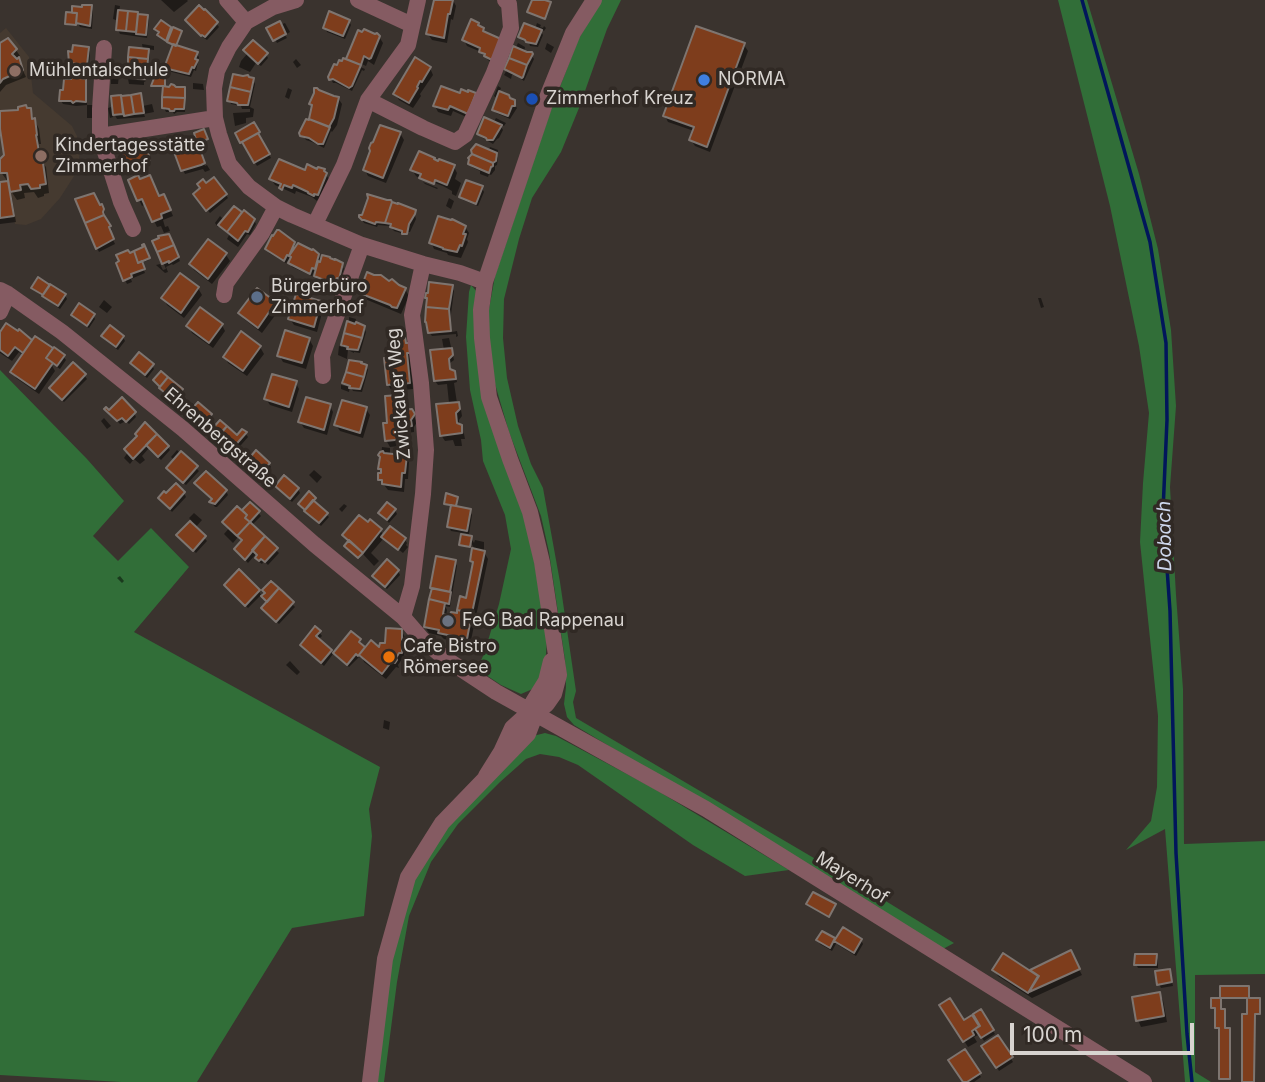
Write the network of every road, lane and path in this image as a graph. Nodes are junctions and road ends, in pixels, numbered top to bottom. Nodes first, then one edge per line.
1 (227, 0) edge
2 (296, 0) edge
3 (358, 0) edge
4 (418, 0) edge
5 (505, 0) edge
6 (594, 0) edge
7 (246, 22) junction
8 (412, 24) junction
9 (104, 48) dead end
10 (368, 100) junction
11 (215, 118) junction
12 (100, 136) junction
13 (276, 207) junction
14 (316, 224) junction
15 (133, 229) dead end
16 (362, 245) junction
17 (423, 264) junction
18 (485, 282) junction
19 (3, 290) edge
20 (224, 295) dead end
21 (0, 312) edge
22 (323, 376) dead end
23 (403, 617) junction
24 (536, 713) junction
25 (370, 1082) edge
26 (1144, 1082) edge

1 - 7 street
2 - 7 street
3 - 8 street
4 - 8 street
5 - 10 street
6 - 18 street
7 - 11 street
8 - 10 street
9 - 12 street
10 - 14 street
11 - 12 street
11 - 13 street
12 - 15 street
13 - 14 street
13 - 20 street
14 - 16 street
16 - 17 street
16 - 22 street
17 - 18 street
17 - 23 street, Zwickauer Weg
18 - 24 street
19 - 21 street
19 - 23 street, Ehrenbergstraße
23 - 24 street, Ehrenbergstraße
24 - 25 street
24 - 26 street, Mayerhof

